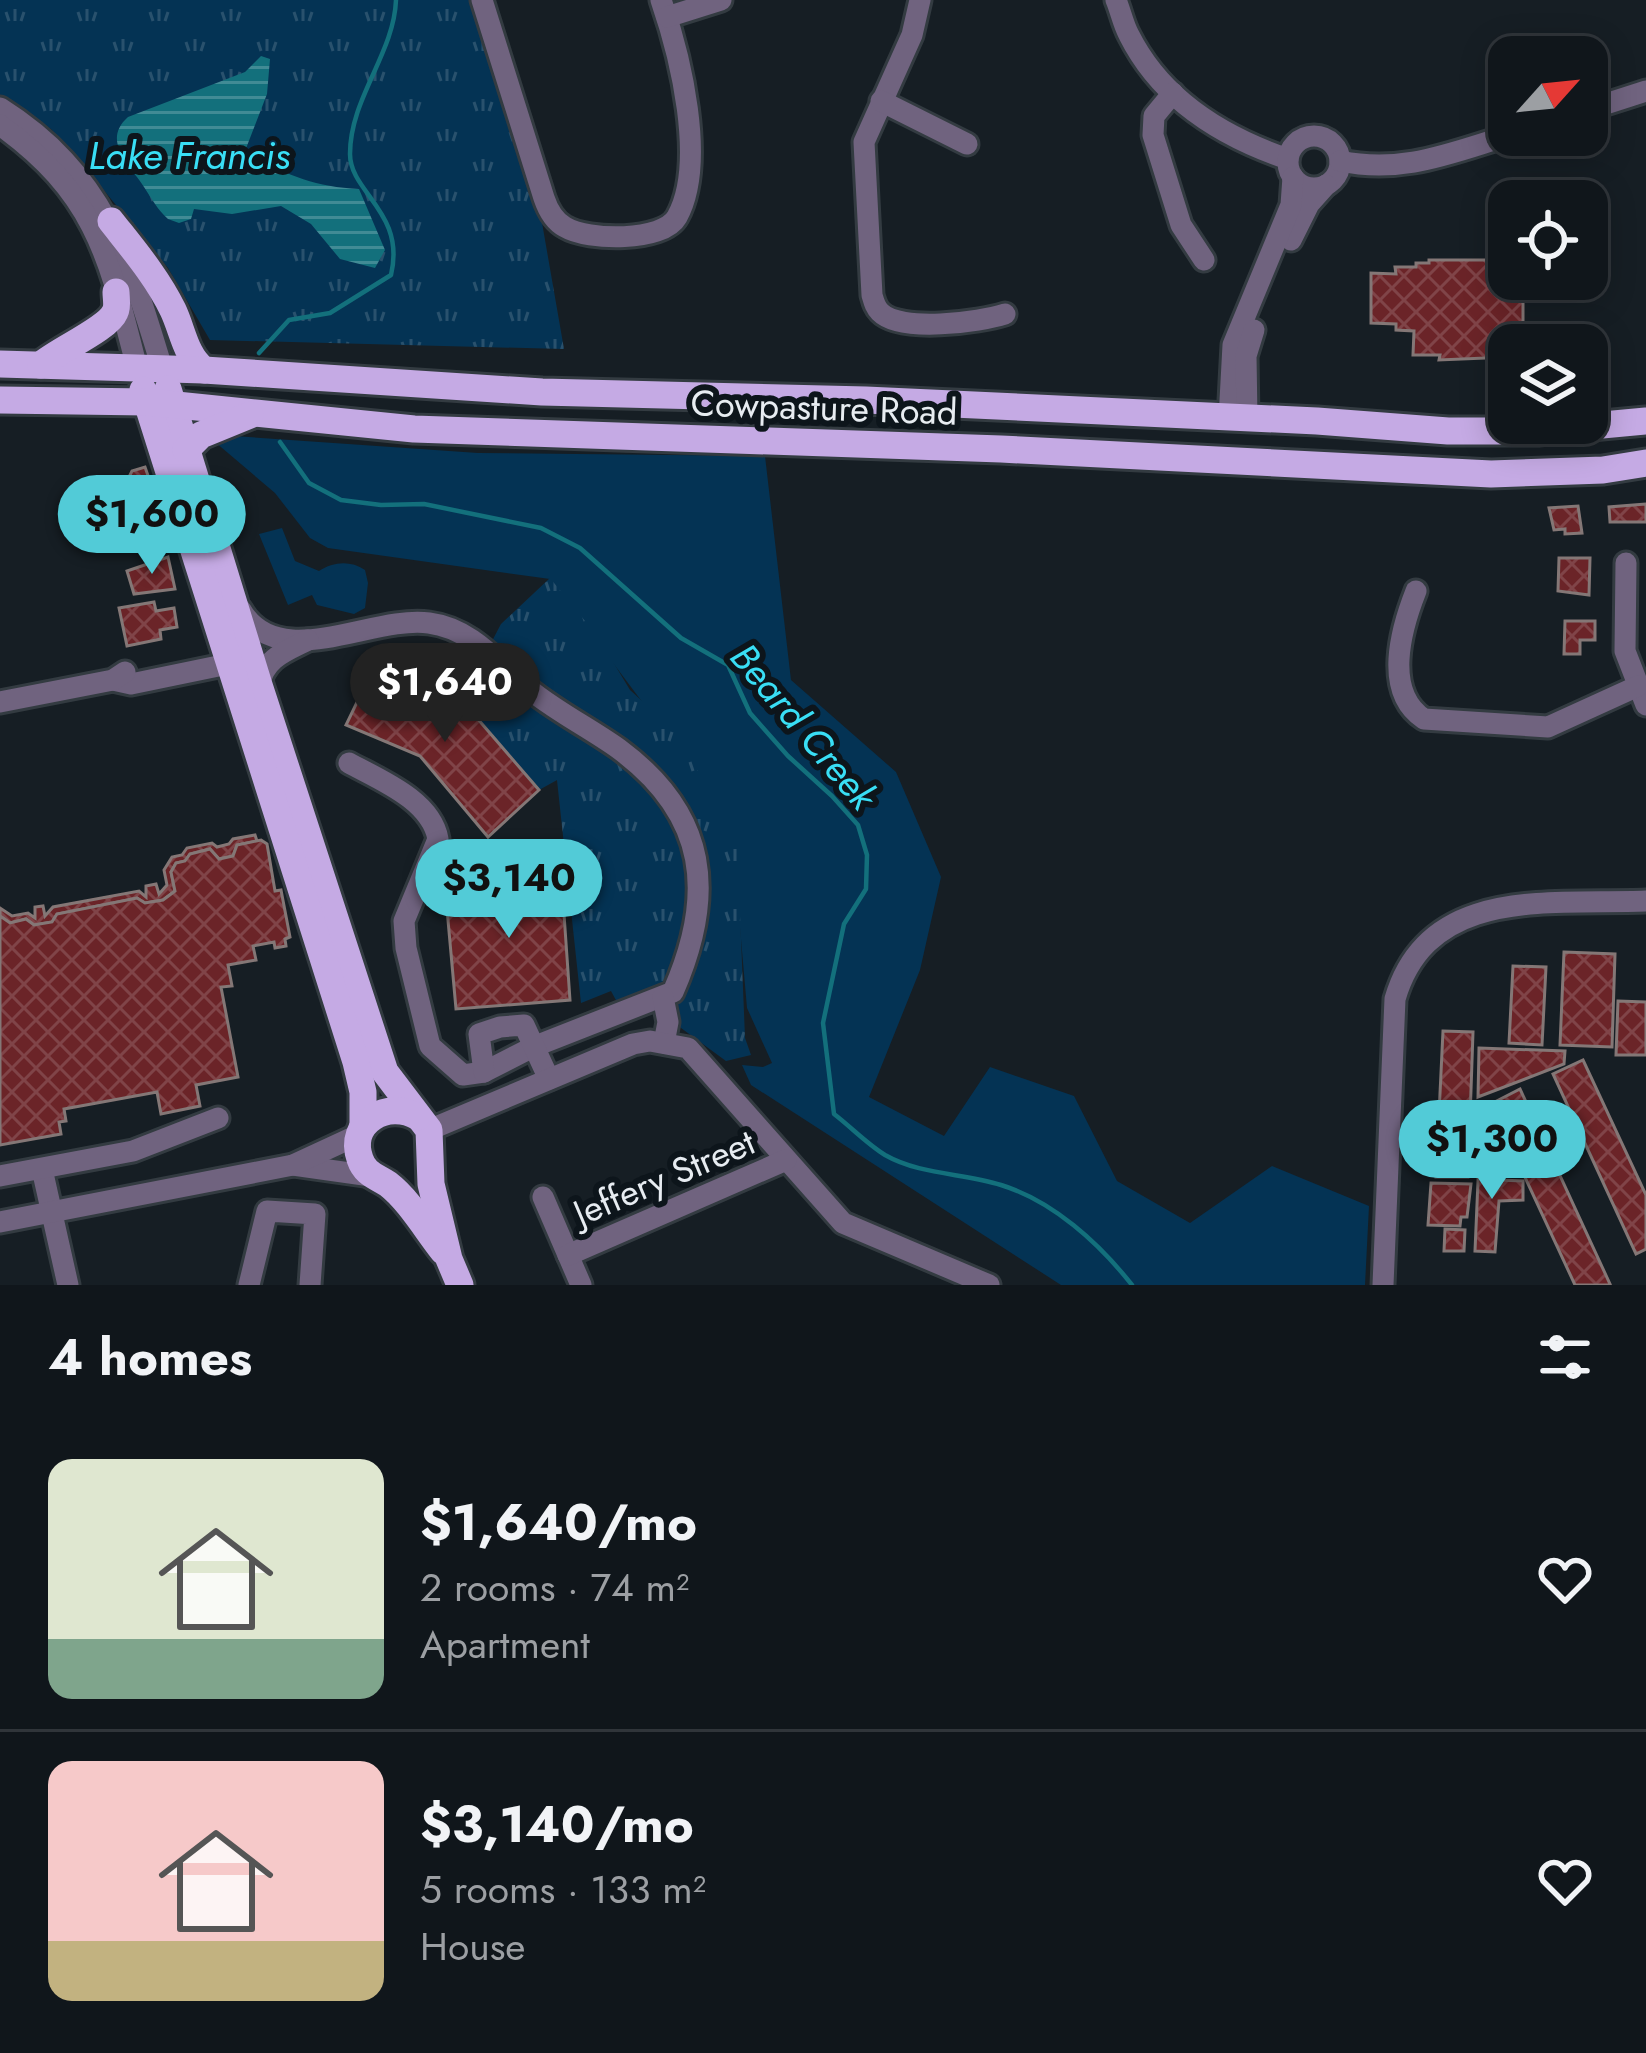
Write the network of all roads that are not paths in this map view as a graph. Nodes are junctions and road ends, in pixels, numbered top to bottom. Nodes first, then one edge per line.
1 (482, 0) edge
2 (721, 0) edge
3 (920, 0) edge
4 (1116, 0) edge
5 (664, 9) edge
6 (1646, 91) edge
7 (1173, 93) junction
8 (881, 101) junction
9 (1608, 103) edge
10 (0, 108) edge
11 (0, 125) edge
12 (1488, 142) edge
13 (967, 144) dead end
14 (1340, 161) junction
15 (1290, 168) junction
16 (1325, 185) junction
17 (111, 220) junction
18 (1204, 260) dead end
19 (116, 292) junction
20 (1005, 314) dead end
21 (0, 364) edge
22 (41, 365) junction
23 (149, 368) junction
24 (204, 370) junction
25 (0, 400) edge
26 (160, 403) junction
27 (258, 412) junction
28 (1238, 419) junction
29 (1646, 421) edge
30 (186, 450) junction
31 (1646, 463) edge
32 (205, 511) junction
33 (1627, 563) dead end
34 (225, 575) junction
35 (1416, 591) dead end
36 (308, 640) junction
37 (225, 655) junction
38 (259, 685) junction
39 (1642, 696) edge
40 (0, 702) edge
41 (349, 763) dead end
42 (1646, 902) edge
43 (663, 997) junction
44 (664, 1043) junction
45 (533, 1047) junction
46 (484, 1072) junction
47 (549, 1079) junction
48 (218, 1118) dead end
49 (423, 1124) junction
50 (362, 1130) junction
51 (786, 1160) junction
52 (428, 1164) junction
53 (284, 1167) junction
54 (42, 1168) junction
55 (0, 1177) edge
56 (379, 1179) junction
57 (543, 1197) dead end
58 (52, 1211) junction
59 (284, 1212) junction
60 (0, 1222) edge
61 (568, 1255) junction
62 (455, 1272) edge
63 (68, 1285) edge
64 (249, 1285) edge
65 (310, 1285) edge
66 (581, 1285) edge
67 (989, 1285) edge
68 (1383, 1285) edge

1 - 5 street
2 - 5 street
3 - 8 street
4 - 7 street
6 - 9 street
7 - 15 street
7 - 18 street
8 - 13 street
8 - 20 street
10 - 17 street
11 - 19 street
12 - 14 street
14 - 15 street
14 - 16 street
15 - 16 street
15 - 28 street
16 - 28 street
17 - 23 street
17 - 24 main road
19 - 22 main road
19 - 23 street
21 - 22 main road, Cowpasture Road
22 - 23 main road, Cowpasture Road
23 - 24 main road, Cowpasture Road
23 - 26 main road
24 - 28 main road, Cowpasture Road
25 - 26 main road, Cowpasture Road
26 - 27 main road, Cowpasture Road
26 - 30 main road
26 - 37 main road
27 - 30 main road
27 - 31 main road, Cowpasture Road
28 - 29 main road, Cowpasture Road
30 - 32 main road
32 - 34 main road
32 - 37 street
33 - 39 street
34 - 36 street
34 - 38 main road
35 - 39 street
36 - 38 street
36 - 43 street
37 - 40 street
37 - 50 main road
38 - 49 main road
41 - 46 street
42 - 68 street
43 - 44 street
43 - 45 street
44 - 47 street
44 - 51 street
45 - 46 street
45 - 46 street
45 - 47 street
47 - 49 street
48 - 54 street
49 - 50 main road
49 - 52 main road
50 - 53 street
50 - 56 main road
51 - 61 street, Jeffery Street
51 - 67 street
52 - 56 main road
52 - 62 main road
53 - 56 street
53 - 58 street
53 - 59 street
54 - 55 street
54 - 58 street
56 - 62 main road
57 - 61 street
58 - 60 street
58 - 63 street
59 - 64 street
59 - 65 street
61 - 66 street

